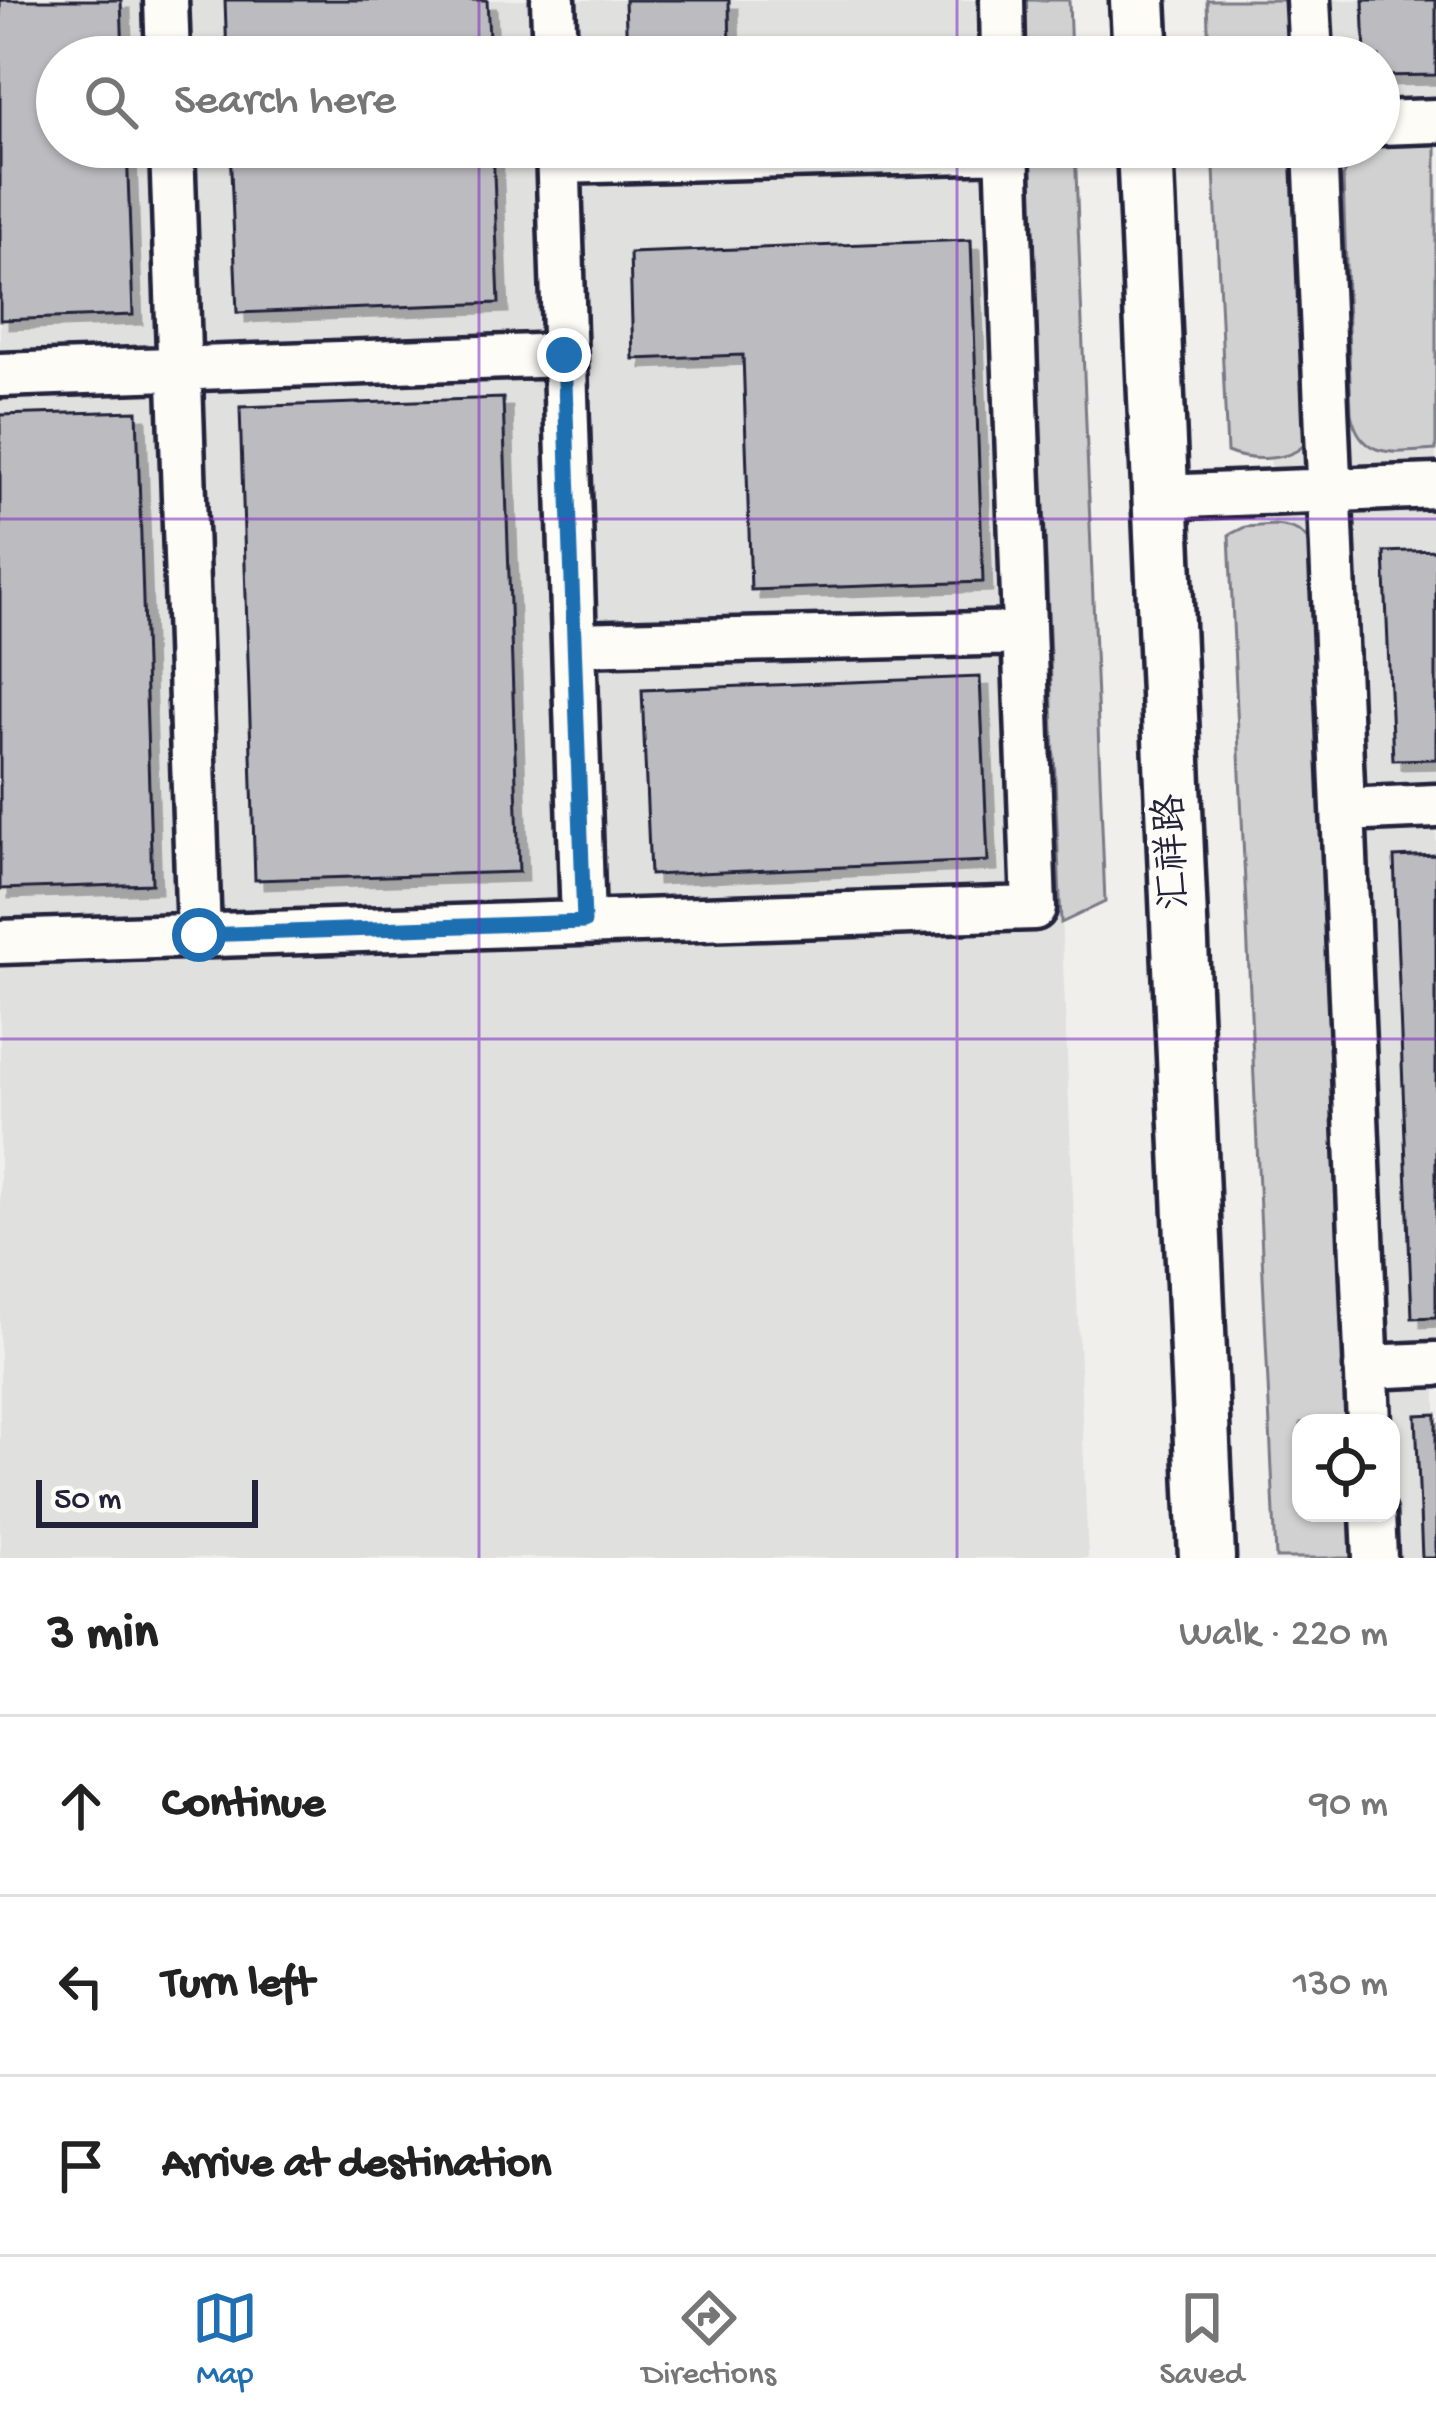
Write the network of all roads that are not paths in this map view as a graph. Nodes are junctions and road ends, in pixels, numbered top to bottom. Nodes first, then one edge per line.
1 (166, 0) edge
2 (553, 0) edge
3 (1001, 0) edge
4 (1138, 0) edge
5 (1308, 0) edge
6 (167, 36) edge
7 (554, 36) edge
8 (1003, 36) edge
9 (1140, 36) edge
10 (1310, 36) edge
11 (1436, 121) edge
12 (1400, 122) edge
13 (173, 168) edge
14 (558, 168) edge
15 (1008, 168) edge
16 (1145, 168) edge
17 (1316, 168) edge
18 (564, 355) junction
19 (179, 368) junction
20 (0, 375) edge
21 (1436, 486) edge
22 (1329, 490) junction
23 (1160, 497) junction
24 (1024, 633) junction
25 (574, 644) junction
26 (1436, 806) edge
27 (1343, 810) junction
28 (584, 922) junction
29 (199, 935) junction
30 (0, 942) edge
31 (1436, 1364) edge
32 (1366, 1367) junction
33 (1369, 1414) edge
34 (1373, 1522) edge
35 (1207, 1558) edge
36 (1375, 1558) edge

1 - 6 lane
2 - 7 lane
3 - 8 lane
4 - 9 main road
5 - 10 lane
11 - 12 lane
13 - 19 lane
14 - 18 lane
15 - 24 lane
16 - 23 main road, 汇祥路
17 - 22 lane
18 - 19 lane
18 - 25 lane
19 - 20 lane
19 - 29 lane
21 - 22 lane
22 - 23 lane
22 - 27 lane
23 - 35 main road, 汇祥路
24 - 25 lane
24 - 28 lane
25 - 28 lane
26 - 27 lane
27 - 32 lane
28 - 29 lane
29 - 30 lane
31 - 32 lane
32 - 33 lane
34 - 36 lane

